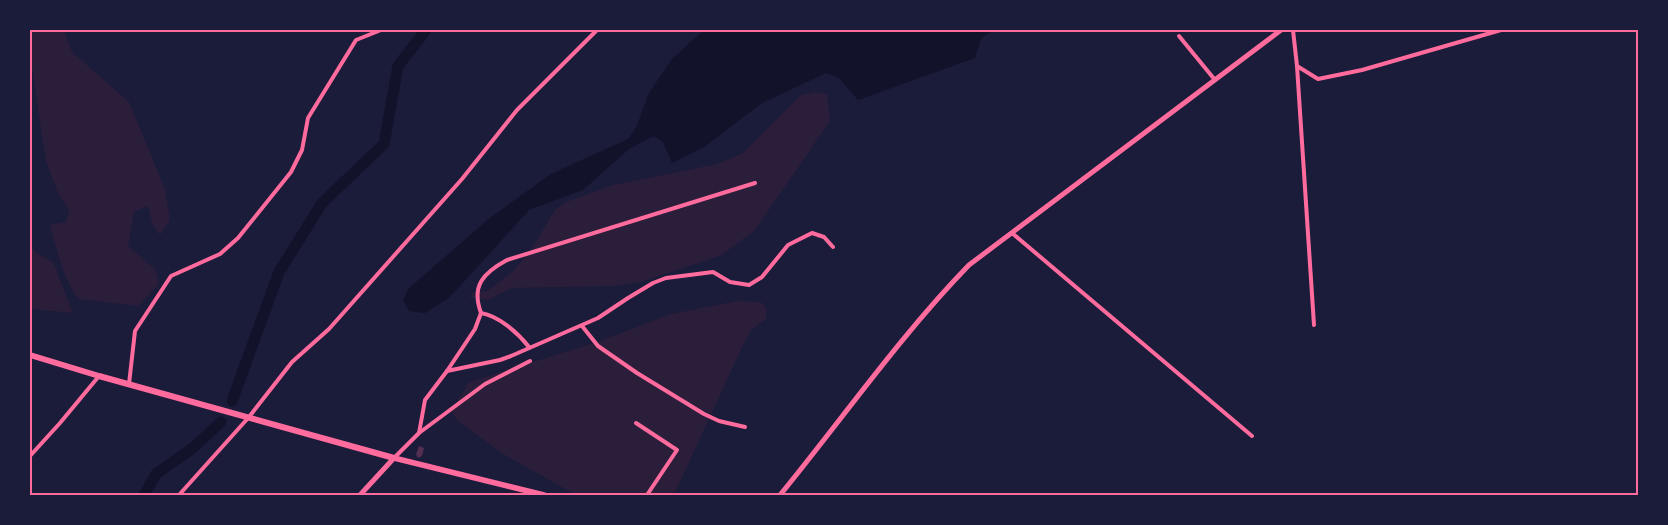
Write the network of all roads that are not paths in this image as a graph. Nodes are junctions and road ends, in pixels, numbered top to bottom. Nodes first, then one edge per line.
1 (381, 30) edge
2 (597, 30) edge
3 (1281, 30) edge
4 (1293, 30) edge
5 (1501, 30) edge
6 (1179, 36) dead end
7 (1297, 66) junction
8 (1215, 80) junction
9 (755, 183) dead end
10 (1012, 233) junction
11 (833, 247) dead end
12 (481, 313) junction
13 (1314, 325) dead end
14 (582, 326) junction
15 (529, 348) junction
16 (30, 355) edge
17 (530, 361) dead end
18 (447, 371) junction
19 (99, 376) junction
20 (129, 384) junction
21 (249, 417) junction
22 (636, 423) dead end
23 (745, 427) dead end
24 (419, 433) junction
25 (1252, 436) dead end
26 (30, 456) edge
27 (394, 458) junction
28 (179, 495) edge
29 (360, 495) edge
30 (544, 495) edge
31 (647, 495) edge
32 (780, 495) edge

1 - 20 street
2 - 21 street
3 - 8 main road
4 - 7 street
5 - 7 street
6 - 8 street
7 - 13 street
8 - 10 main road
9 - 12 street
10 - 25 street
10 - 32 main road
11 - 14 street
12 - 15 street
12 - 18 street
14 - 15 street
14 - 23 street
15 - 18 street
16 - 19 highway
17 - 24 street
18 - 24 street
19 - 20 highway
19 - 26 street
20 - 21 highway
21 - 27 highway
21 - 28 street
22 - 31 street
24 - 27 street
27 - 29 main road
27 - 30 main road

